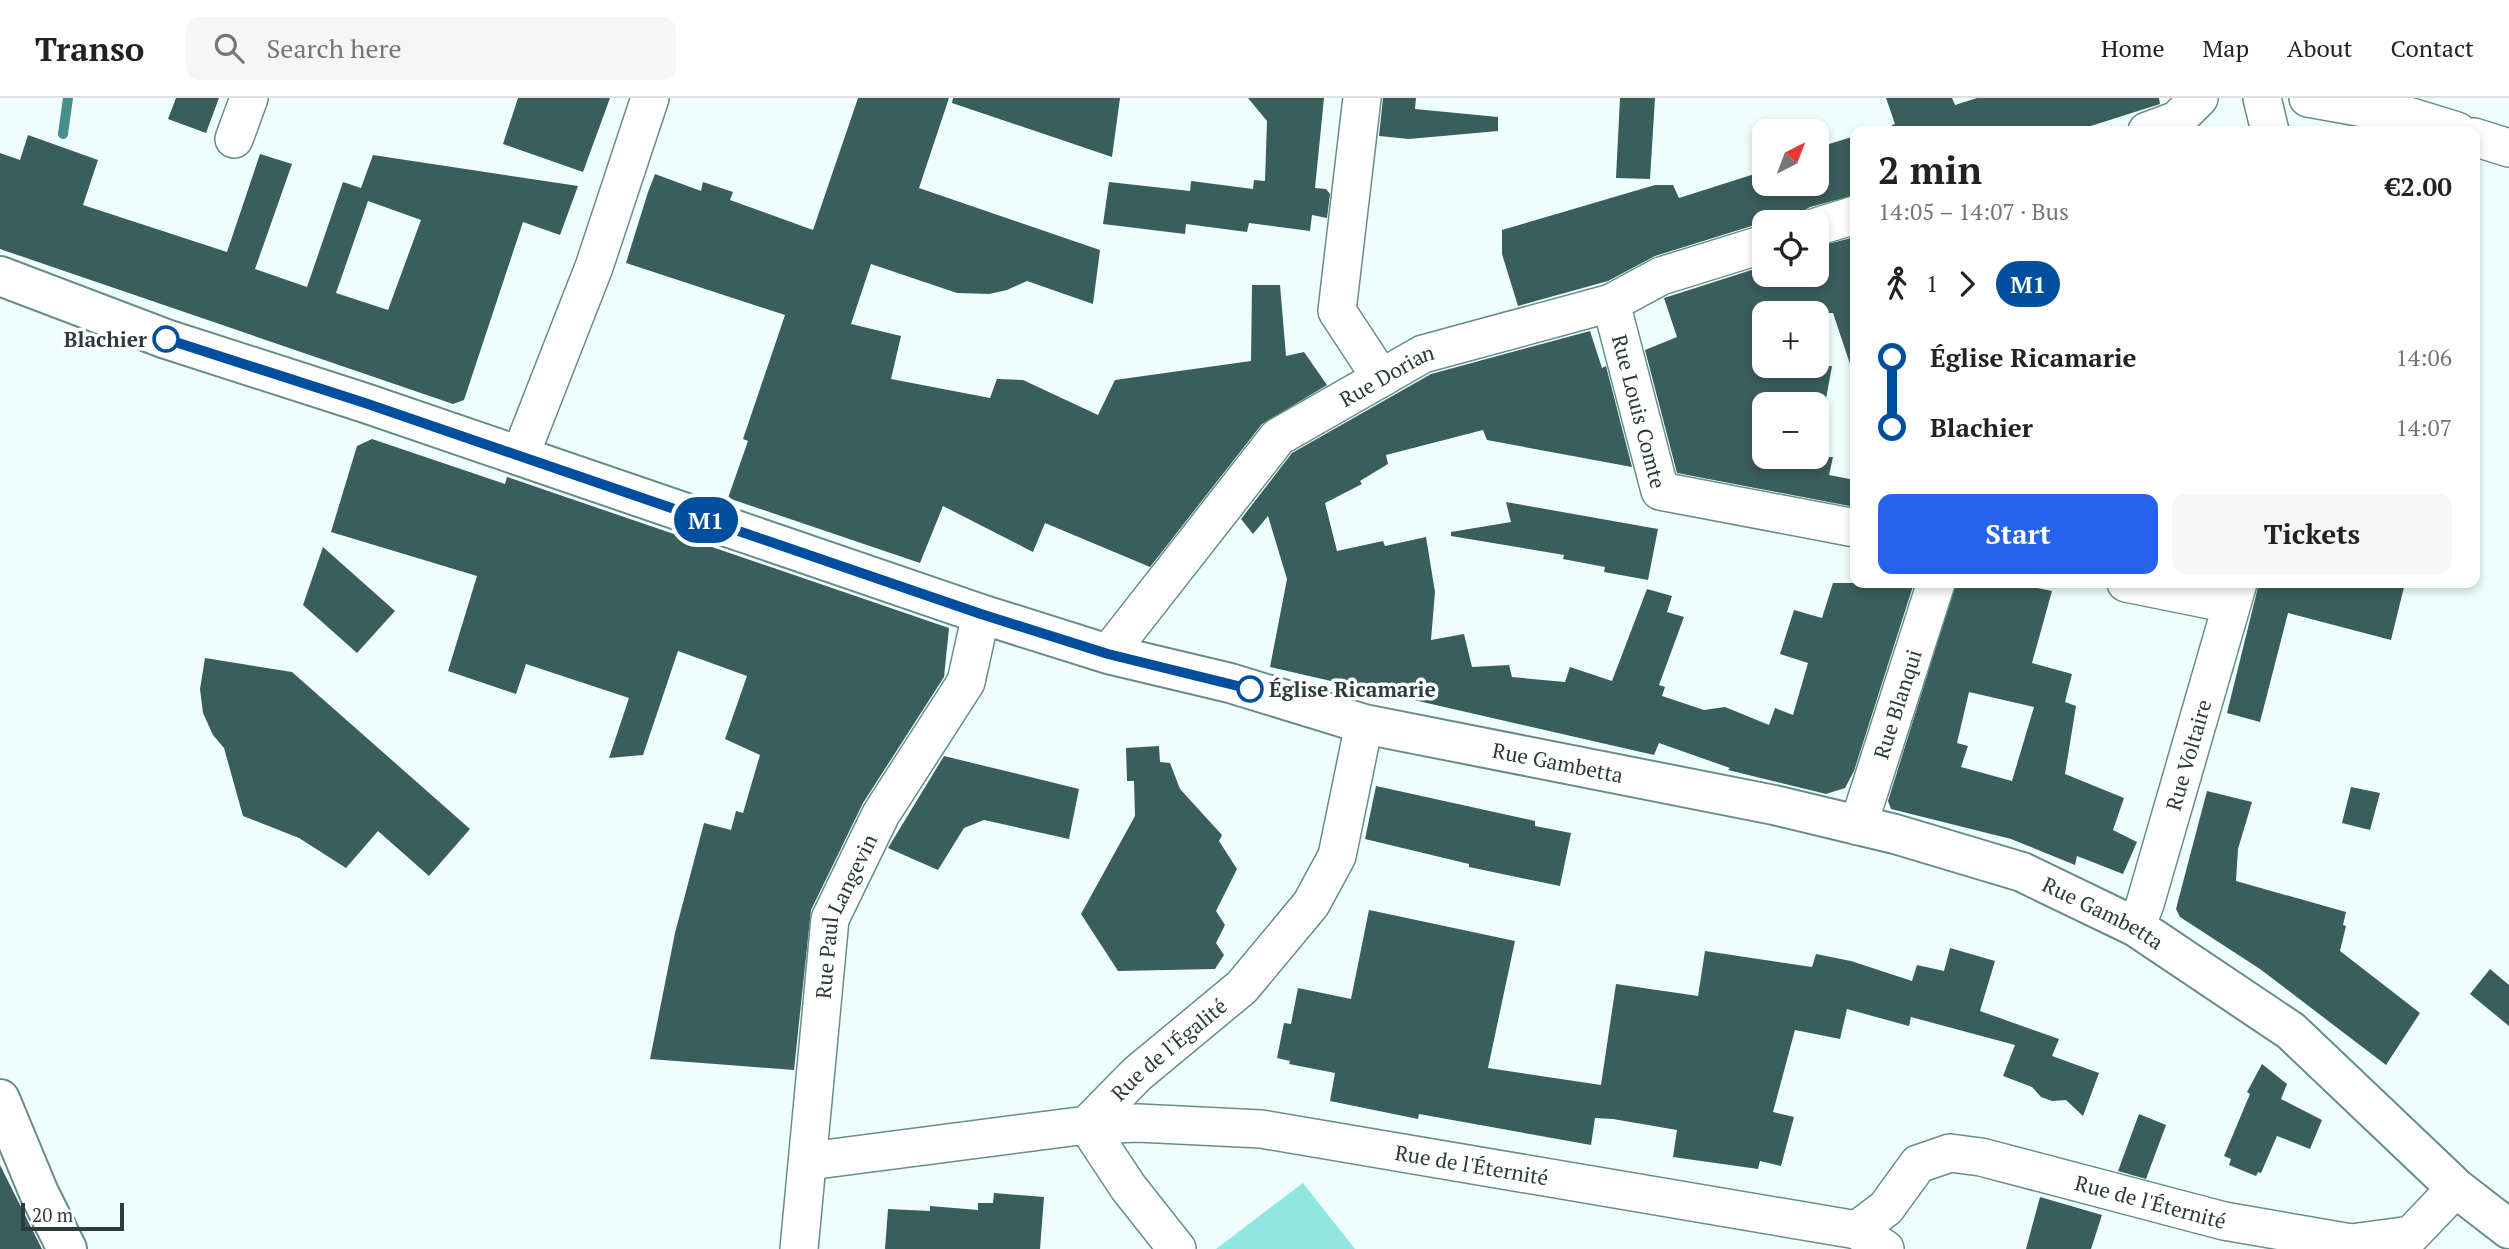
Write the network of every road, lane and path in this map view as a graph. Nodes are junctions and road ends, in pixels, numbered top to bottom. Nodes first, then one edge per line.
1 (249, 98) edge
2 (650, 98) edge
3 (1362, 98) edge
4 (2199, 98) edge
5 (2262, 98) edge
6 (2308, 98) edge
7 (2395, 107) edge
8 (2161, 126) edge
9 (2269, 126) edge
10 (2444, 126) edge
11 (234, 139) dead end
12 (2480, 139) edge
13 (2509, 148) edge
14 (1850, 217) edge
15 (1829, 223) edge
16 (1752, 248) edge
17 (0, 276) edge
18 (1611, 303) junction
19 (1381, 378) junction
20 (520, 456) junction
21 (1850, 527) edge
22 (1934, 588) edge
23 (2151, 588) edge
24 (2235, 592) edge
25 (981, 614) junction
26 (1108, 654) junction
27 (1364, 723) junction
28 (1857, 826) junction
29 (2136, 927) junction
30 (0, 1099) edge
31 (1087, 1125) junction
32 (809, 1161) junction
33 (2456, 1188) junction
34 (2509, 1229) edge
35 (1871, 1240) edge
36 (67, 1249) edge
37 (799, 1249) edge
38 (1177, 1249) edge

1 - 11 street
2 - 20 street
3 - 19 street
4 - 8 street
5 - 9 street
6 - 7 street
7 - 10 street
12 - 13 street
14 - 15 street
16 - 18 street, Rue Dorian
17 - 20 main road, Rue Gambetta
18 - 19 street, Rue Dorian
18 - 21 street, Rue Louis Comte
19 - 26 street, Rue Dorian
20 - 25 main road, Rue Gambetta
22 - 28 street, Rue Blanqui
23 - 24 street
24 - 29 street, Rue Voltaire
25 - 26 main road, Rue Gambetta
25 - 32 street, Rue Paul Langevin
26 - 27 main road, Rue Gambetta
27 - 28 main road, Rue Gambetta
27 - 31 street, Rue de l'Égalité
28 - 29 main road, Rue Gambetta
29 - 33 main road, Rue Gambetta
30 - 36 main road
31 - 32 street
31 - 35 street, Rue de l'Éternité
31 - 38 street
32 - 37 street, Rue Paul Langevin
33 - 34 main road, Rue Gambetta
33 - 35 street, Rue de l'Éternité

